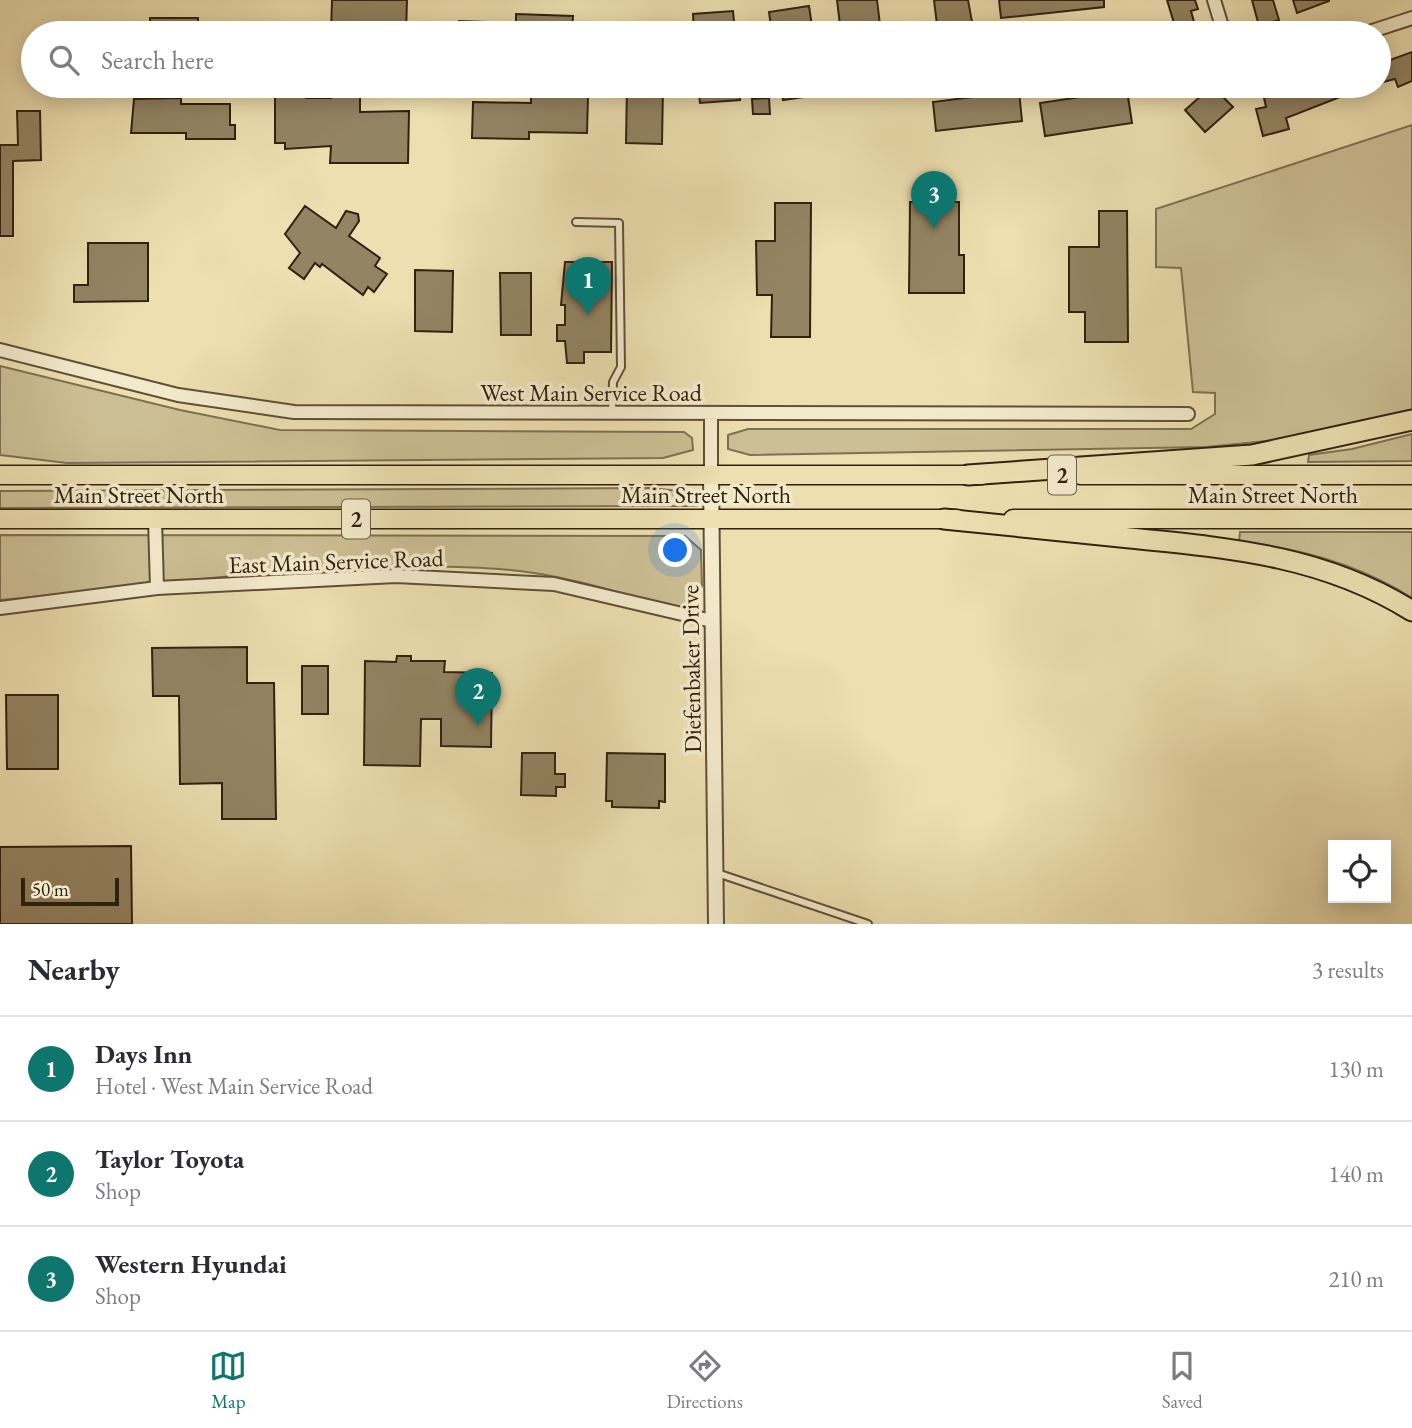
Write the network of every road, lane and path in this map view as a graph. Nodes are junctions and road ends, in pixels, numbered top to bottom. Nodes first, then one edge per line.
1 (1214, 0) edge
2 (1412, 18) edge
3 (1220, 21) edge
4 (1391, 25) edge
5 (576, 222) dead end
6 (0, 350) edge
7 (612, 413) junction
8 (711, 413) junction
9 (1188, 414) dead end
10 (1412, 420) edge
11 (0, 475) edge
12 (711, 475) junction
13 (968, 475) junction
14 (1412, 475) edge
15 (712, 518) junction
16 (0, 519) edge
17 (155, 519) junction
18 (944, 519) junction
19 (1412, 519) edge
20 (157, 589) junction
21 (0, 608) edge
22 (1412, 611) edge
23 (712, 621) junction
24 (715, 872) junction
25 (716, 924) edge
26 (868, 924) edge

1 - 3 street
2 - 4 street
5 - 7 lane
6 - 7 street, West Main Service Road
7 - 8 street, West Main Service Road
8 - 9 street, West Main Service Road
8 - 12 street, Diefenbaker Drive
10 - 13 highway
11 - 12 main road, Main Street North / 2
12 - 13 main road, Main Street North / 2
12 - 15 street, Diefenbaker Drive
13 - 14 main road, Main Street North / 2
15 - 17 main road, Main Street North / 2
15 - 18 main road, Main Street North / 2
15 - 23 street, Diefenbaker Drive
16 - 17 main road, Main Street North / 2
17 - 20 street
18 - 19 main road, Main Street North / 2
18 - 22 highway
20 - 21 street, East Main Service Road
20 - 23 street, East Main Service Road
23 - 24 street, Diefenbaker Drive
24 - 25 street, Diefenbaker Drive
24 - 26 lane

